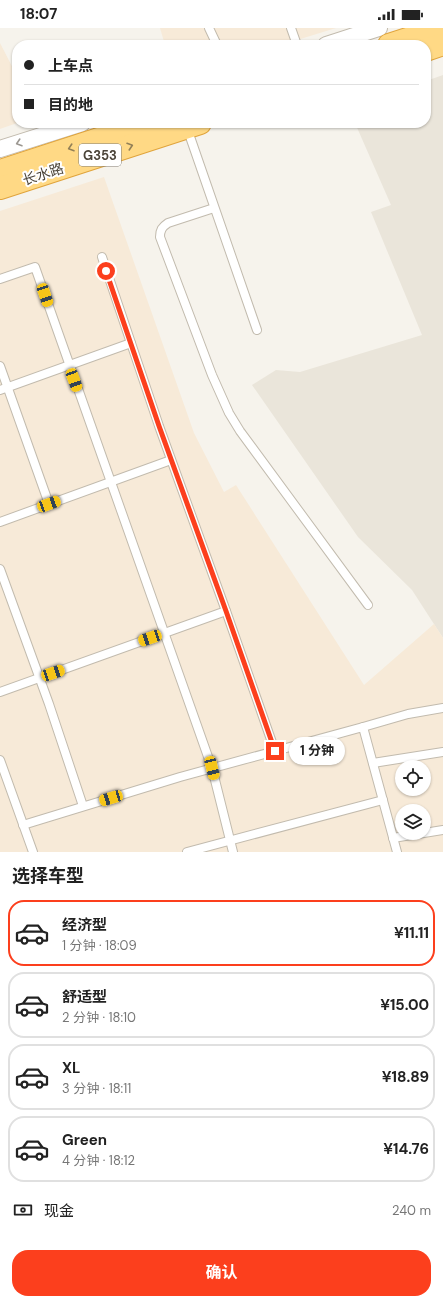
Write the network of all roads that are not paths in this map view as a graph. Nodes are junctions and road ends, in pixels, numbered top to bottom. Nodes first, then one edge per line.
1 (209, 28) edge
2 (291, 28) edge
3 (379, 28) edge
4 (361, 36) edge
5 (215, 40) edge
6 (295, 40) edge
7 (345, 40) edge
8 (66, 128) edge
9 (133, 128) edge
10 (184, 128) edge
11 (194, 128) edge
12 (0, 149) edge
13 (0, 171) edge
14 (0, 188) edge
15 (214, 208) junction
16 (102, 257) dead end
17 (0, 279) edge
18 (257, 330) dead end
19 (131, 343) junction
20 (69, 365) junction
21 (0, 366) edge
22 (4, 389) edge
23 (171, 460) junction
24 (111, 482) junction
25 (49, 504) junction
26 (0, 522) edge
27 (0, 569) edge
28 (368, 605) dead end
29 (226, 611) junction
30 (164, 633) junction
31 (39, 678) junction
32 (0, 692) edge
33 (443, 708) edge
34 (363, 727) junction
35 (275, 751) junction
36 (443, 752) edge
37 (0, 760) edge
38 (373, 763) junction
39 (212, 768) junction
40 (383, 800) junction
41 (83, 806) junction
42 (23, 825) junction
43 (443, 830) edge
44 (393, 838) junction
45 (230, 841) junction
46 (33, 852) edge
47 (187, 852) edge
48 (233, 852) edge
49 (397, 852) edge

1 - 5 lane
2 - 6 lane
3 - 4 street
4 - 7 street
8 -> 12 street
9 -> 13 highway, 长水路 / G353
14 -> 10 highway, 长水路 / G353
11 - 15 lane
15 - 18 lane
15 - 28 lane
16 - 19 lane
17 - 20 lane
19 - 20 lane
19 - 23 lane
20 - 22 lane
20 - 24 lane
21 - 22 lane
22 - 25 lane
23 - 24 lane
23 - 29 lane
24 - 25 lane
24 - 30 lane
25 - 26 lane
27 - 31 lane
29 - 30 lane
29 - 35 lane
30 - 31 lane
30 - 39 lane
31 - 32 lane
31 - 41 lane
33 - 34 lane
34 - 35 lane
34 - 38 lane
35 - 39 lane
36 - 38 lane
37 - 42 lane
38 - 40 lane
39 - 41 lane
39 - 45 lane
40 - 44 lane
40 - 45 lane
41 - 42 lane
42 - 46 lane
43 - 44 lane
44 - 49 lane
45 - 47 lane
45 - 48 lane

